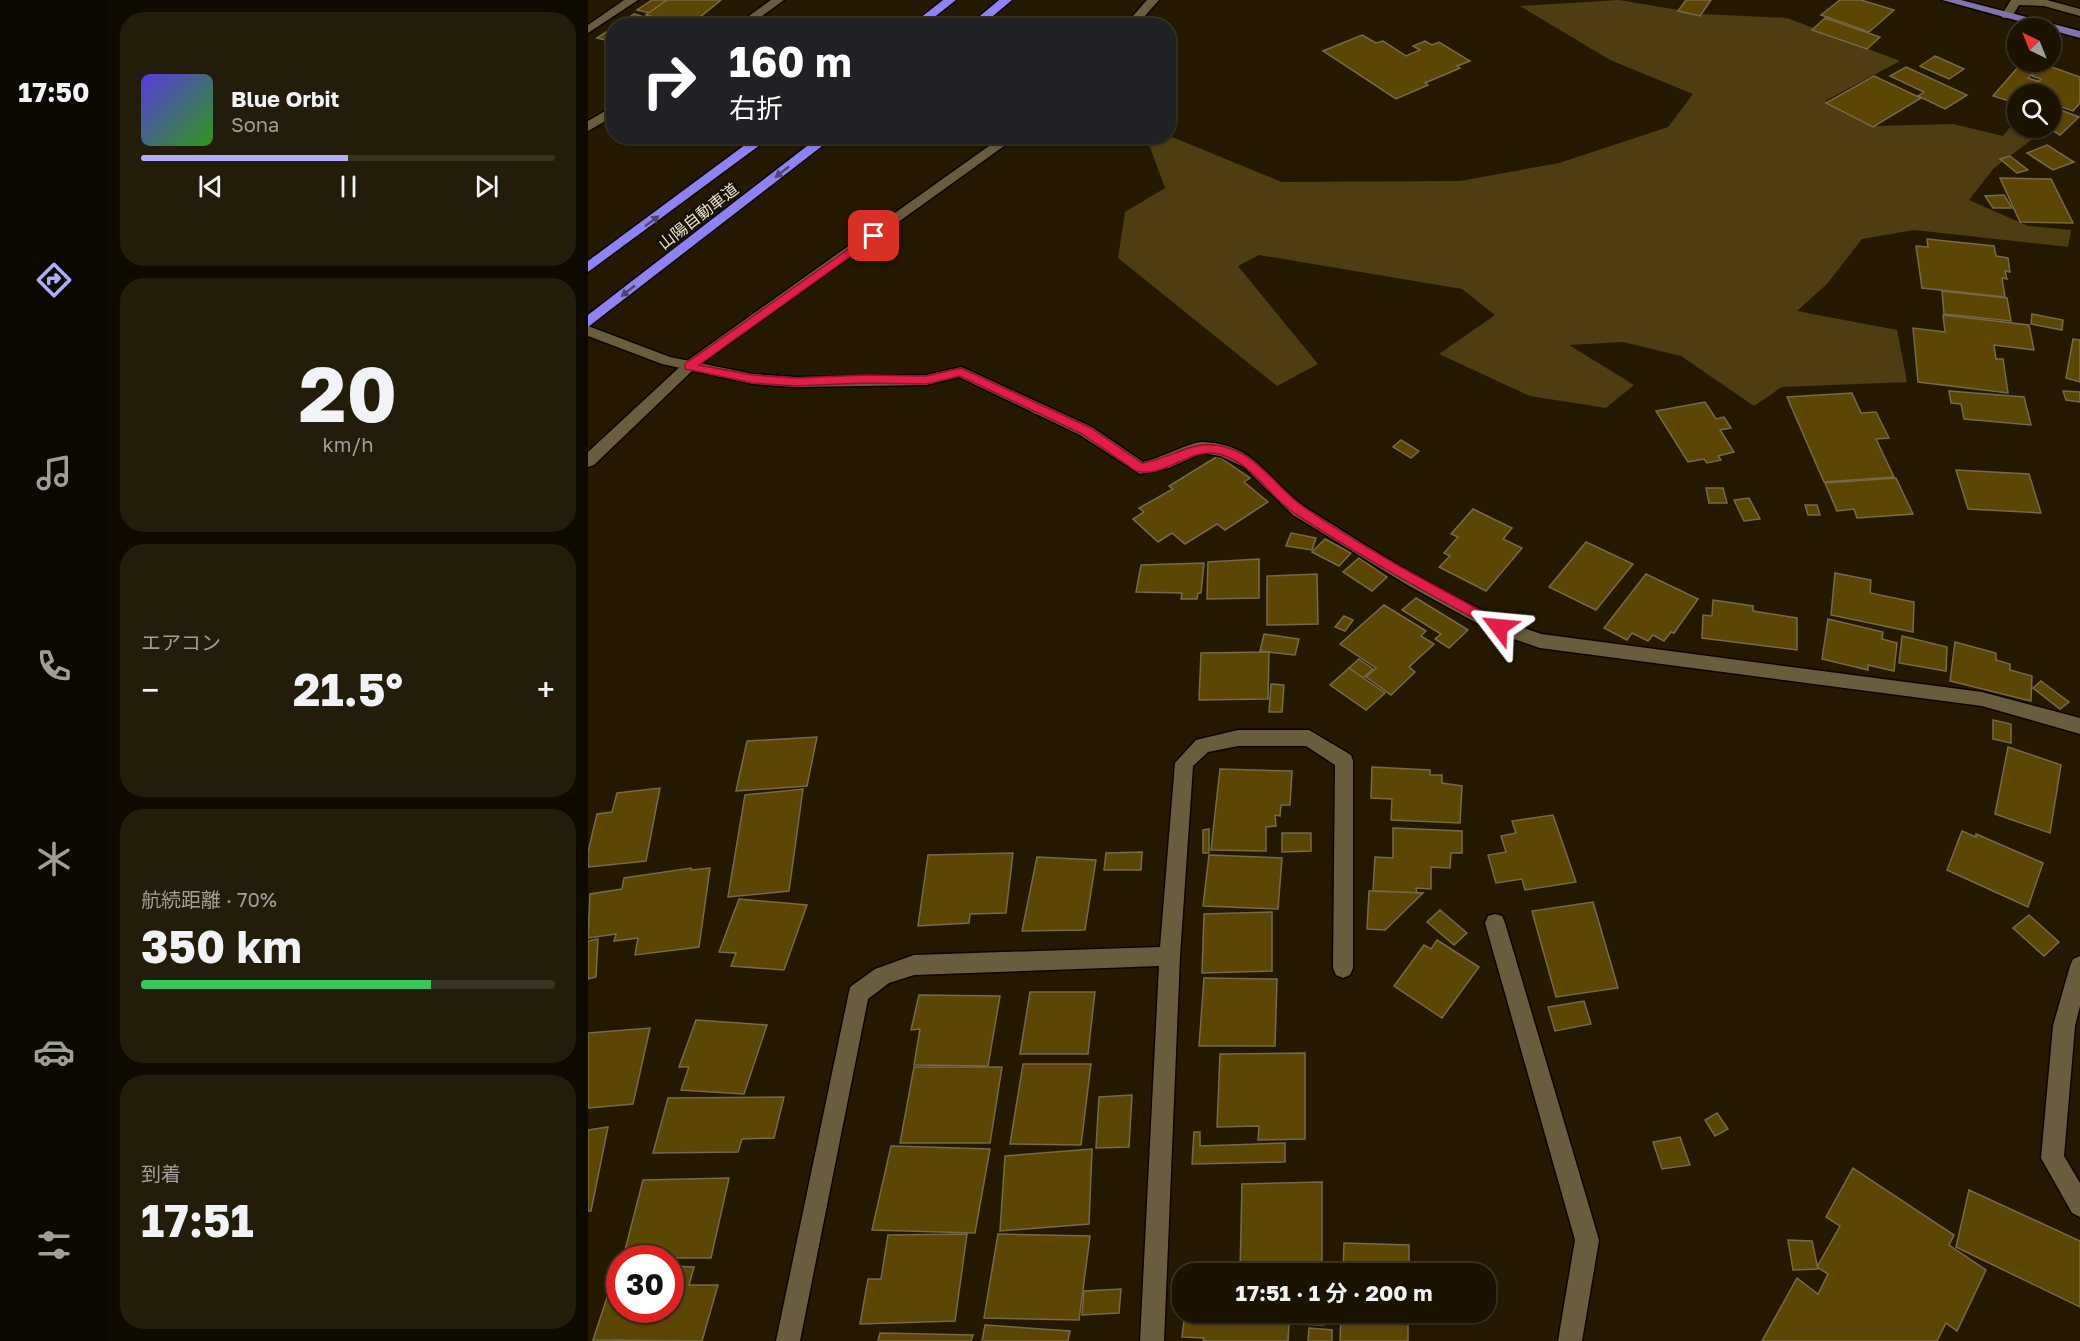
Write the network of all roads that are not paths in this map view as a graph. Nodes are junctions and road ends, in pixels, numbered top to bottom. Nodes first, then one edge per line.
1 (632, 0) edge
2 (778, 0) edge
3 (950, 0) edge
4 (1006, 0) edge
5 (1153, 0) edge
6 (1952, 0) edge
7 (2080, 13) edge
8 (2007, 16) junction
9 (752, 18) edge
10 (926, 18) edge
11 (983, 18) edge
12 (1136, 18) edge
13 (588, 30) edge
14 (2080, 35) edge
15 (606, 115) edge
16 (588, 127) edge
17 (755, 144) edge
18 (819, 144) edge
19 (1001, 144) edge
20 (588, 268) edge
21 (588, 322) edge
22 (588, 331) edge
23 (689, 366) junction
24 (588, 461) edge
25 (2080, 726) edge
26 (1495, 923) dead end
27 (1170, 956) junction
28 (2080, 966) edge
29 (1343, 968) dead end
30 (2080, 1205) edge
31 (788, 1341) edge
32 (1152, 1341) edge
33 (1570, 1341) edge

1 - 13 street
2 - 9 street
3 - 10 highway
4 - 11 highway
5 - 12 street
6 - 8 main road
7 - 8 street
8 - 14 main road
15 - 16 street
20 -> 17 highway, 山陽自動車道
18 -> 21 highway, 山陽自動車道
19 - 23 street
22 - 23 street
23 - 24 street
23 - 25 street
26 - 33 street
27 - 29 street
27 - 31 street
27 - 32 street
28 - 30 street

